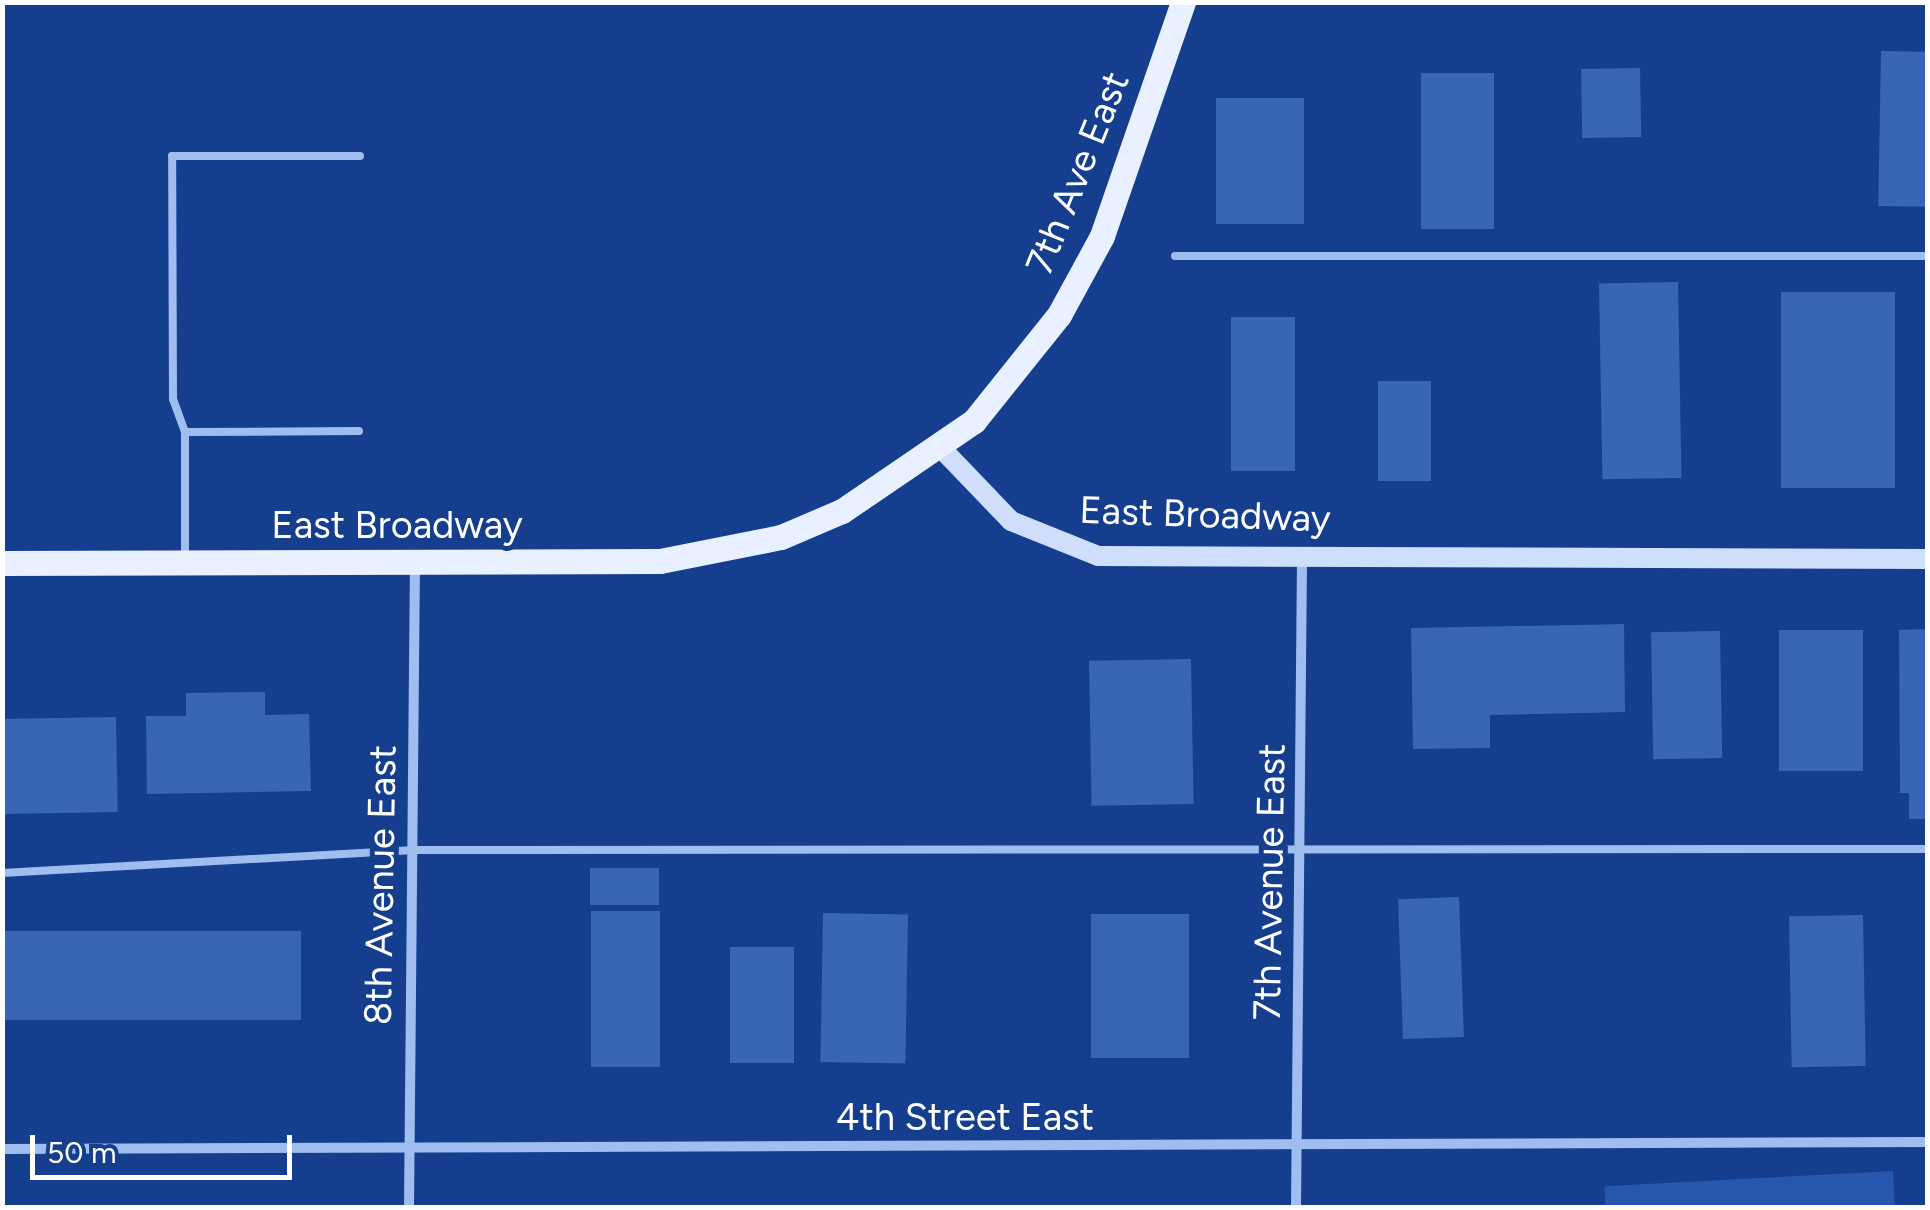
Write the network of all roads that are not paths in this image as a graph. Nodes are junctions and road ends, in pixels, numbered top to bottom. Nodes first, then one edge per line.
1 (1183, 2) edge
2 (360, 156) dead end
3 (1176, 256) dead end
4 (1928, 256) edge
5 (359, 431) dead end
6 (185, 432) junction
7 (942, 449) junction
8 (1302, 558) junction
9 (1928, 559) edge
10 (2, 563) edge
11 (185, 563) junction
12 (416, 564) junction
13 (1300, 849) junction
14 (410, 850) junction
15 (1928, 850) edge
16 (2, 873) edge
17 (1928, 1142) edge
18 (1297, 1146) junction
19 (2, 1149) edge
20 (409, 1149) junction
21 (409, 1208) edge
22 (1296, 1208) edge

1 - 7 main road, 7th Ave East
2 - 6 lane
3 - 4 lane
5 - 6 lane
6 - 11 lane
7 - 8 main road, East Broadway
7 - 12 main road, East Broadway
8 - 9 main road, East Broadway
8 - 13 street, 7th Avenue East
10 - 11 main road, East Broadway
11 - 12 main road, East Broadway
12 - 14 street, 8th Avenue East
13 - 14 lane
13 - 15 lane
13 - 18 street, 7th Avenue East
14 - 16 lane
14 - 20 street, 8th Avenue East
17 - 18 street, 4th Street East
18 - 20 street, 4th Street East
18 - 22 street, 7th Avenue East
19 - 20 street, 4th Street East
20 - 21 street, 8th Avenue East

